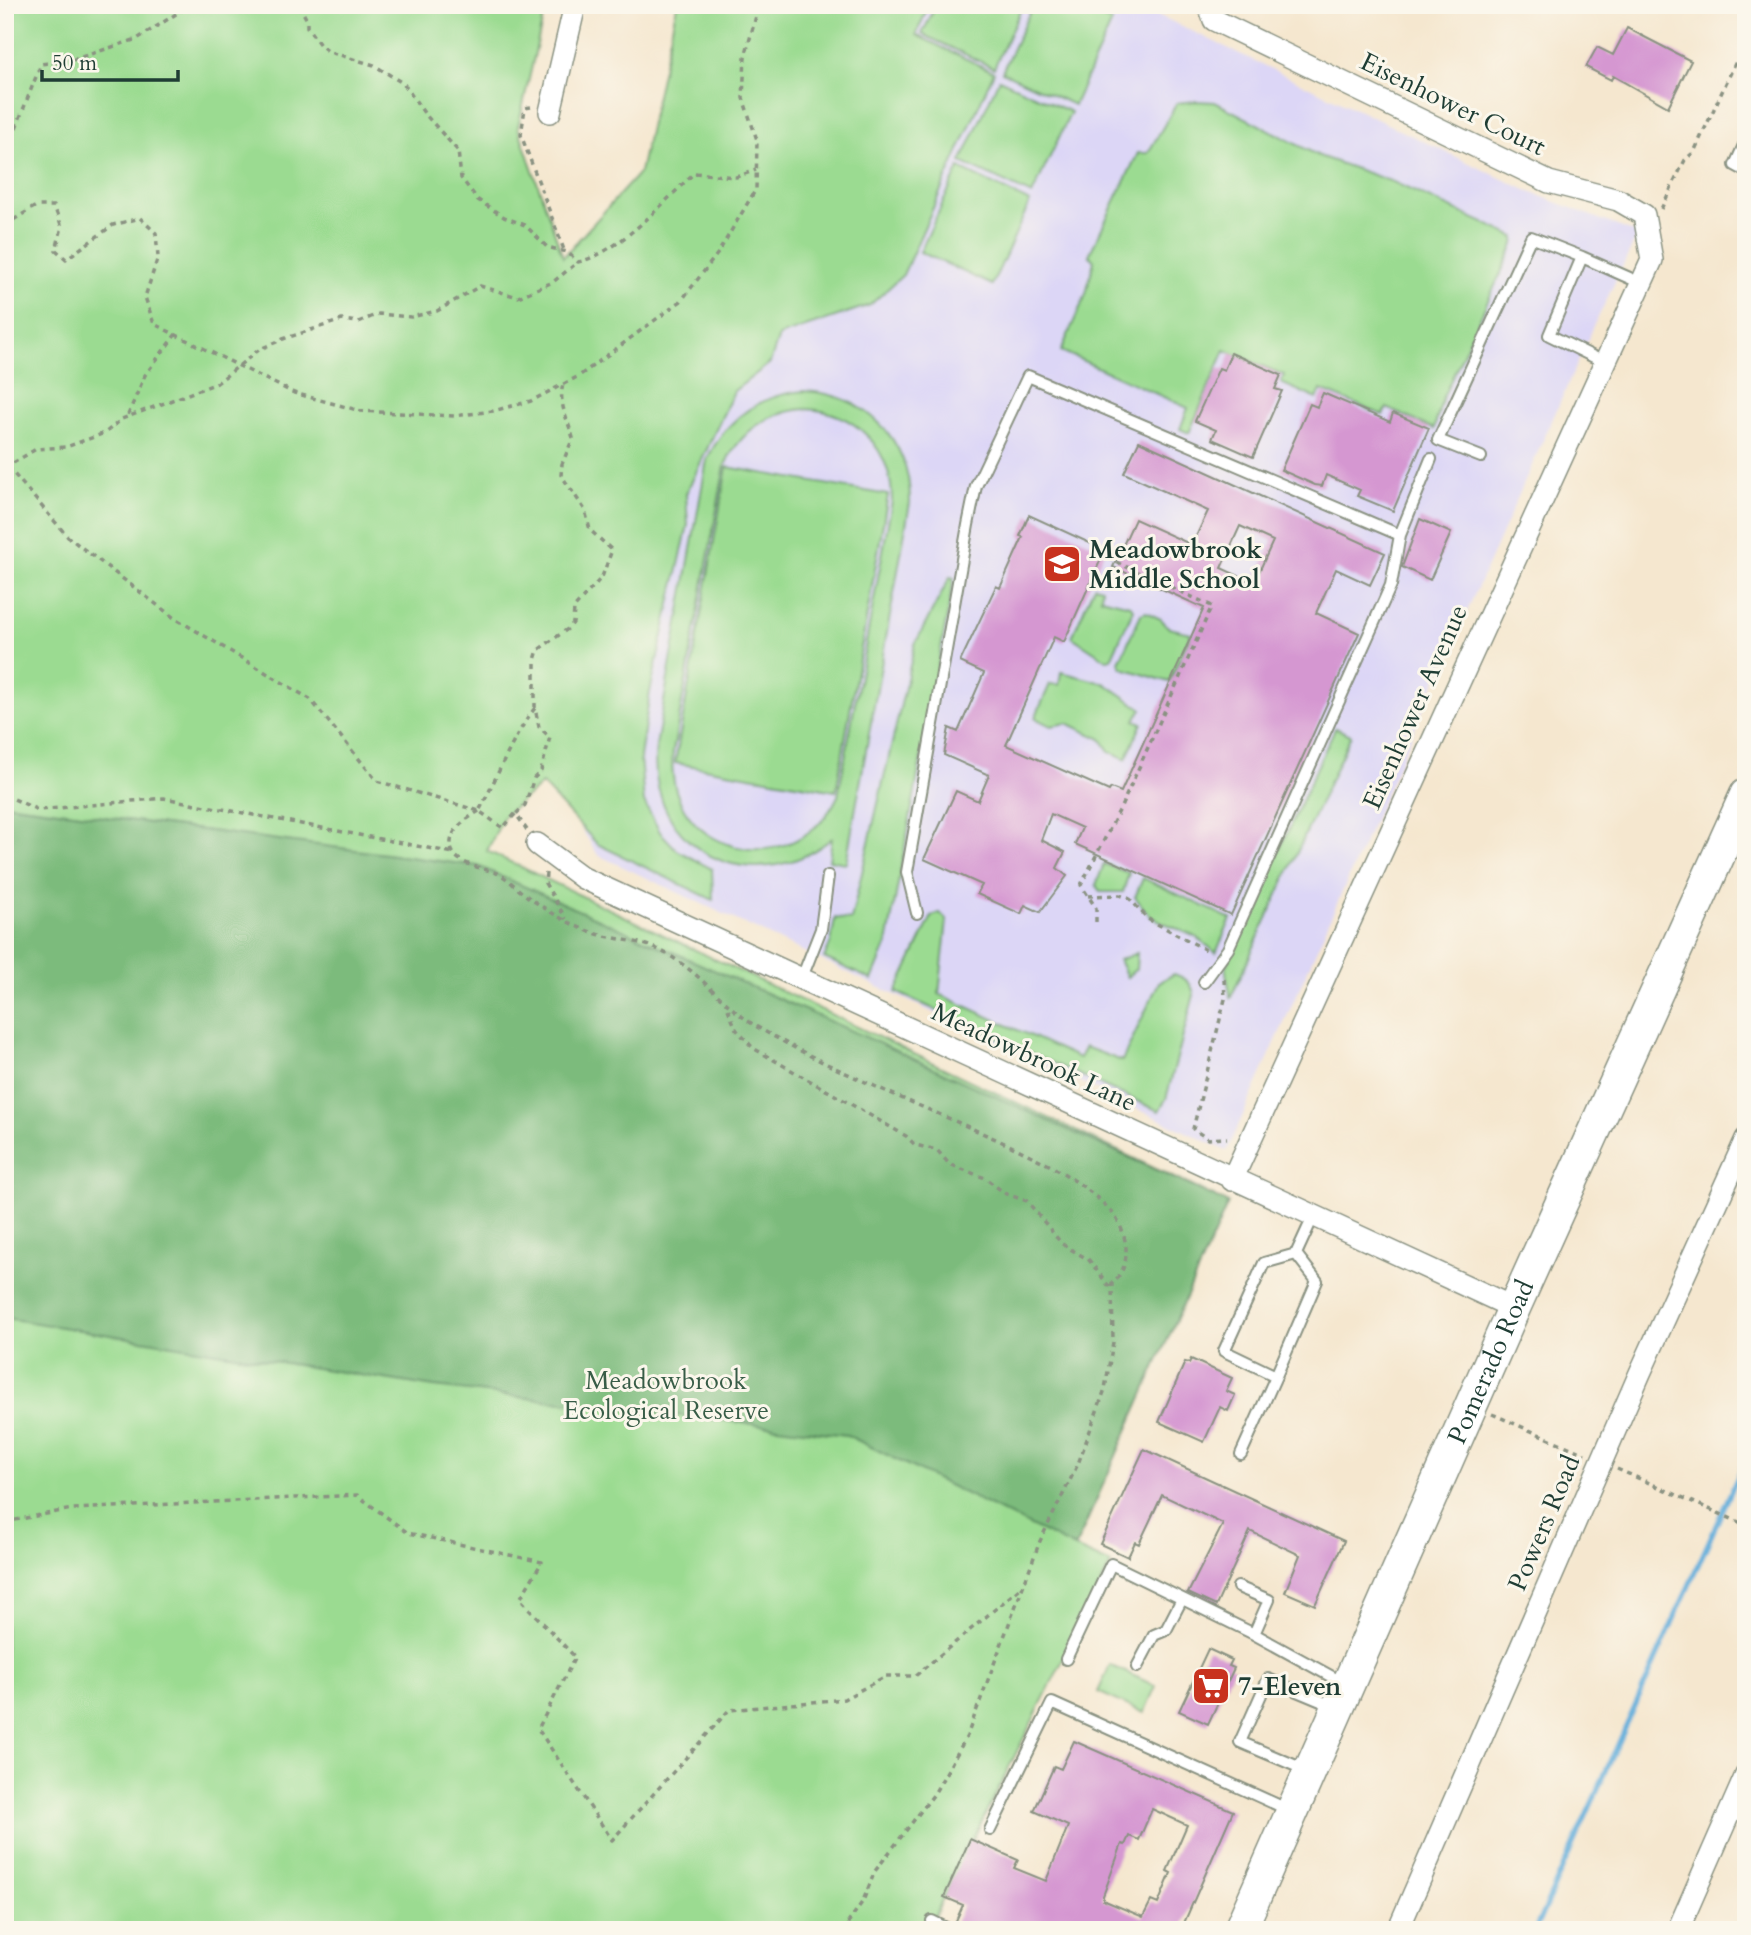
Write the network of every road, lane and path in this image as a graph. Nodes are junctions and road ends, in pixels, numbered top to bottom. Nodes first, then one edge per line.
1 (190, 5) edge
2 (299, 5) edge
3 (576, 5) edge
4 (759, 5) edge
5 (1209, 5) edge
6 (1746, 40) edge
7 (550, 112) joint
8 (1746, 126) edge
9 (5, 156) edge
10 (757, 170) junction
11 (1746, 171) edge
12 (5, 225) edge
13 (1646, 225) junction
14 (565, 252) junction
15 (1582, 257) junction
16 (578, 262) junction
17 (1641, 283) junction
18 (176, 334) junction
19 (1604, 362) junction
20 (239, 365) junction
21 (563, 384) junction
22 (127, 417) junction
23 (1481, 457) dead end
24 (1431, 459) dead end
25 (7, 467) edge
26 (1400, 535) junction
27 (1105, 557) dead end
28 (1152, 578) junction
29 (1149, 583) dead end
30 (1168, 686) dead end
31 (1175, 689) junction
32 (535, 708) junction
33 (1159, 708) dead end
34 (1165, 711) junction
35 (1122, 790) dead end
36 (1127, 793) junction
37 (1746, 794) edge
38 (5, 795) edge
39 (479, 810) junction
40 (516, 814) junction
41 (538, 845) joint
42 (454, 853) junction
43 (828, 876) dead end
44 (545, 883) dead end
45 (1088, 896) junction
46 (916, 912) dead end
47 (566, 921) junction
48 (1096, 922) dead end
49 (1218, 963) junction
50 (801, 980) junction
51 (1204, 982) dead end
52 (726, 1005) junction
53 (1227, 1138) dead end
54 (1746, 1139) edge
55 (1232, 1180) junction
56 (1313, 1217) junction
57 (1296, 1254) junction
58 (1112, 1291) junction
59 (1514, 1308) junction
60 (1276, 1376) junction
61 (1241, 1454) dead end
62 (1698, 1504) dead end
63 (5, 1521) edge
64 (1745, 1524) edge
65 (1025, 1584) junction
66 (1238, 1587) dead end
67 (1182, 1599) junction
68 (1254, 1634) junction
69 (1066, 1659) dead end
70 (1137, 1668) dead end
71 (1342, 1697) junction
72 (1309, 1772) junction
73 (1746, 1775) edge
74 (1292, 1811) junction
75 (990, 1830) dead end
76 (932, 1921) dead end
77 (843, 1930) edge
78 (950, 1930) edge
79 (1240, 1930) edge
80 (1398, 1930) edge
81 (1678, 1930) edge

1 - 9 path
2 - 14 path
3 - 7 street
4 - 10 path
5 - 13 street, Eisenhower Court
6 - 13 path
7 - 14 path
8 - 11 lane
10 - 16 path
10 - 21 path
12 - 18 path
13 - 17 street, Eisenhower Avenue
14 - 16 path
15 - 17 lane
15 - 19 lane
15 - 23 lane
16 - 20 path
17 - 19 street, Eisenhower Avenue
18 - 20 path
18 - 22 path
19 - 55 street, Eisenhower Avenue
20 - 21 path
20 - 22 path
21 - 32 path
22 - 25 path
24 - 26 lane
25 - 39 path
26 - 46 lane
26 - 49 lane
27 - 28 path
28 - 29 path
28 - 31 path
30 - 31 path
31 - 34 path
32 - 39 path
32 - 40 path
33 - 34 path
34 - 36 path
35 - 36 path
36 - 45 path
37 - 59 main road, Pomerado Road
38 - 42 path
39 - 40 path
39 - 42 path
40 - 41 path
41 - 50 street, Meadowbrook Lane
42 - 47 path
43 - 50 lane
44 - 47 path
45 - 48 path
45 - 49 path
47 - 52 path
49 - 51 lane
49 - 53 path
50 - 55 street, Meadowbrook Lane
52 - 58 path
52 - 58 path
54 - 80 street, Powers Road
55 - 56 street, Meadowbrook Lane
56 - 57 lane
56 - 59 street, Meadowbrook Lane
57 - 60 lane
57 - 60 lane
58 - 65 path
59 - 71 main road, Pomerado Road
60 - 61 lane
62 - 64 path
63 - 65 path
65 - 77 path
66 - 68 lane
67 - 68 lane
67 - 69 lane
67 - 70 lane
68 - 71 lane
71 - 72 main road, Pomerado Road
71 - 72 lane
72 - 74 main road, Pomerado Road
73 - 81 street
74 - 75 lane
74 - 79 main road, Pomerado Road
76 - 78 lane

